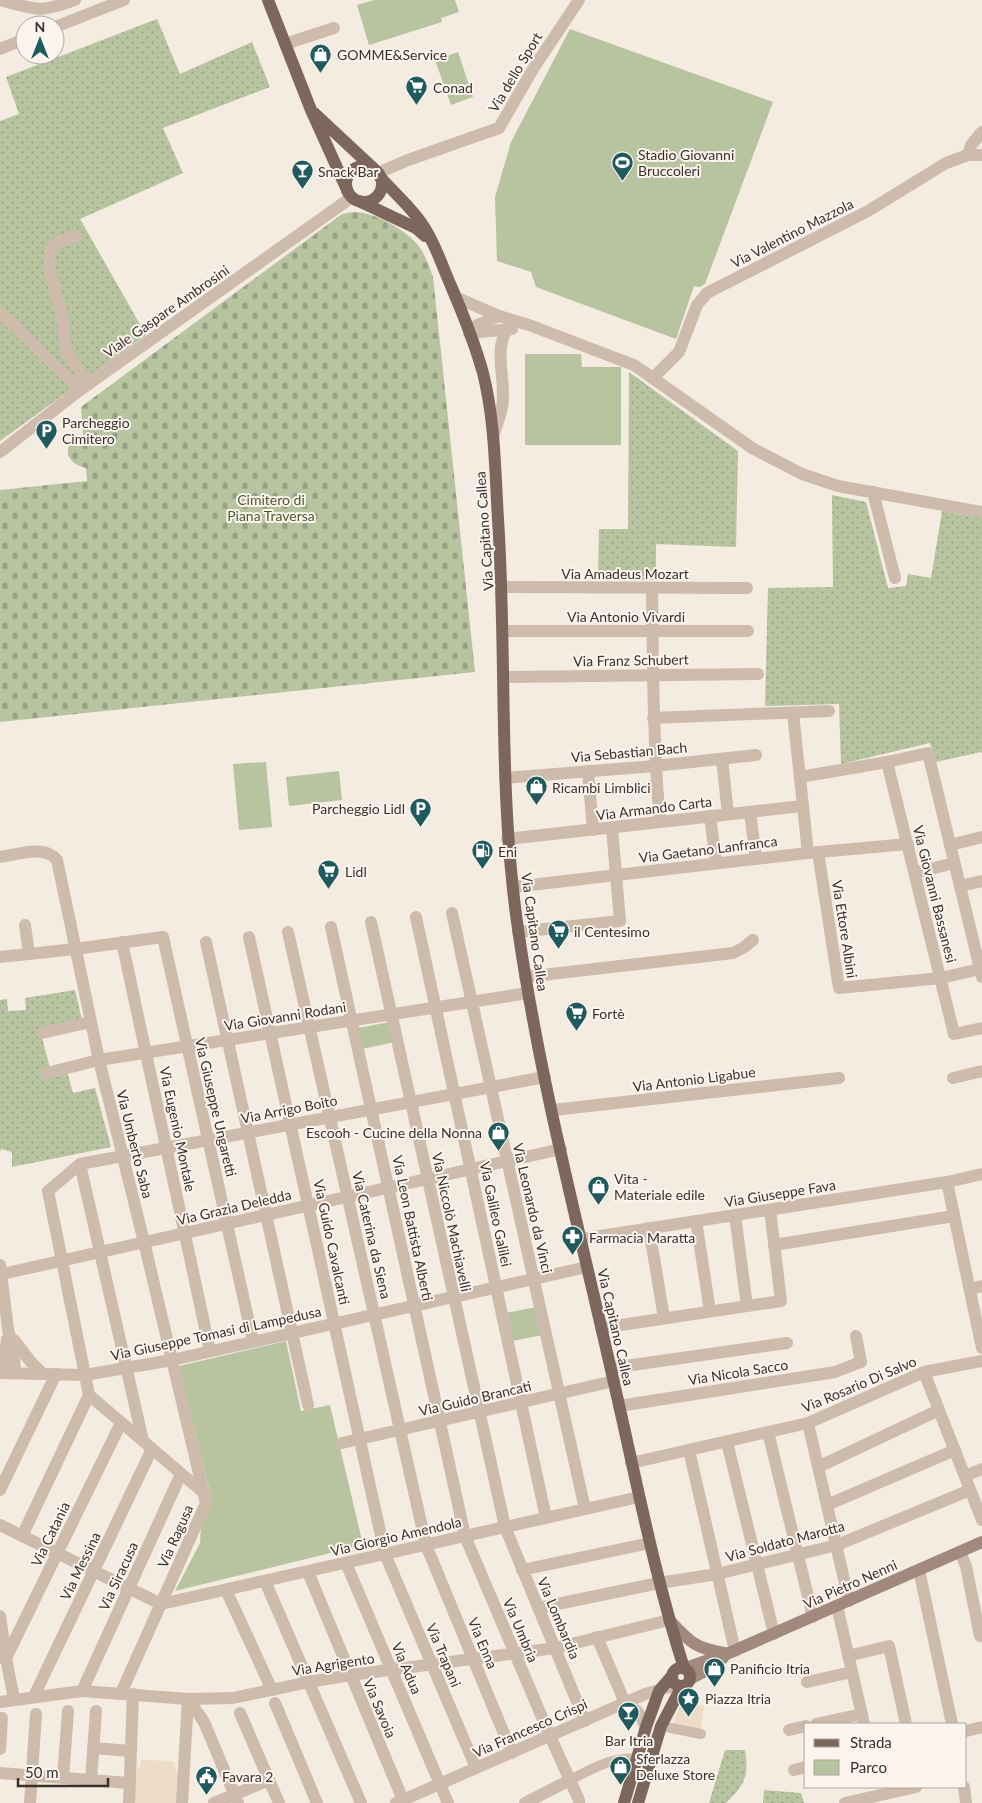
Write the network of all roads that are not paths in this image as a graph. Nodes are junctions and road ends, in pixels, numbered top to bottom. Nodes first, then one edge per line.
1 (0, 0) edge
2 (75, 0) edge
3 (124, 0) edge
4 (268, 0) edge
5 (579, 0) edge
6 (65, 23) edge
7 (334, 28) dead end
8 (15, 43) edge
9 (285, 44) junction
10 (0, 49) edge
11 (311, 110) junction
12 (982, 132) edge
13 (968, 155) junction
14 (982, 155) edge
15 (378, 174) junction
16 (352, 196) junction
17 (76, 236) dead end
18 (433, 243) junction
19 (455, 297) junction
20 (0, 312) edge
21 (499, 316) junction
22 (529, 325) junction
23 (507, 330) junction
24 (469, 333) junction
25 (653, 378) junction
26 (85, 387) junction
27 (492, 439) junction
28 (0, 452) edge
29 (873, 492) junction
30 (982, 512) edge
31 (895, 578) dead end
32 (503, 588) junction
33 (652, 588) junction
34 (747, 588) dead end
35 (653, 631) junction
36 (748, 631) dead end
37 (503, 632) junction
38 (758, 674) dead end
39 (653, 675) junction
40 (504, 676) junction
41 (829, 711) dead end
42 (793, 713) junction
43 (653, 718) junction
44 (756, 755) dead end
45 (722, 759) junction
46 (887, 762) junction
47 (655, 766) junction
48 (588, 771) junction
49 (800, 777) junction
50 (504, 778) junction
51 (803, 806) junction
52 (750, 812) junction
53 (728, 814) junction
54 (710, 816) junction
55 (660, 822) junction
56 (612, 828) junction
57 (594, 830) junction
58 (982, 838) edge
59 (507, 839) junction
60 (908, 844) junction
61 (950, 844) junction
62 (813, 852) junction
63 (0, 857) edge
64 (756, 859) junction
65 (716, 863) junction
66 (954, 863) junction
67 (915, 872) junction
68 (617, 875) junction
69 (982, 881) edge
70 (960, 886) junction
71 (512, 887) junction
72 (452, 913) dead end
73 (416, 917) dead end
74 (371, 922) dead end
75 (24, 925) dead end
76 (331, 927) dead end
77 (976, 930) edge
78 (288, 932) dead end
79 (518, 932) junction
80 (248, 937) dead end
81 (753, 940) dead end
82 (122, 942) junction
83 (206, 942) dead end
84 (75, 949) junction
85 (29, 954) junction
86 (0, 958) edge
87 (981, 973) edge
88 (526, 977) junction
89 (941, 978) junction
90 (528, 993) junction
91 (472, 1002) junction
92 (436, 1008) junction
93 (392, 1014) junction
94 (352, 1020) junction
95 (91, 1022) junction
96 (310, 1027) junction
97 (982, 1028) edge
98 (42, 1033) dead end
99 (270, 1033) junction
100 (227, 1040) junction
101 (186, 1046) junction
102 (146, 1052) junction
103 (99, 1060) junction
104 (982, 1071) edge
105 (47, 1073) dead end
106 (545, 1077) junction
107 (839, 1078) dead end
108 (953, 1078) dead end
109 (491, 1087) junction
110 (454, 1094) junction
111 (411, 1102) junction
112 (371, 1109) junction
113 (552, 1110) junction
114 (330, 1117) junction
115 (290, 1124) junction
116 (248, 1132) junction
117 (208, 1139) junction
118 (166, 1147) junction
119 (561, 1149) junction
120 (122, 1155) junction
121 (507, 1161) junction
122 (80, 1164) junction
123 (470, 1169) junction
124 (982, 1174) edge
125 (428, 1179) junction
126 (948, 1182) junction
127 (388, 1188) junction
128 (348, 1197) junction
129 (308, 1206) junction
130 (770, 1210) junction
131 (266, 1215) junction
132 (735, 1215) junction
133 (954, 1216) junction
134 (696, 1221) junction
135 (227, 1224) junction
136 (649, 1228) junction
137 (185, 1233) junction
138 (581, 1239) junction
139 (144, 1242) junction
140 (774, 1245) junction
141 (100, 1252) junction
142 (61, 1260) junction
143 (587, 1267) junction
144 (1, 1269) edge
145 (534, 1279) junction
146 (496, 1287) junction
147 (976, 1287) edge
148 (454, 1297) junction
149 (414, 1305) junction
150 (747, 1306) junction
151 (710, 1311) junction
152 (374, 1314) junction
153 (664, 1318) junction
154 (334, 1323) junction
155 (601, 1328) junction
156 (8, 1329) junction
157 (292, 1333) junction
158 (856, 1336) dead end
159 (253, 1342) junction
160 (787, 1343) dead end
161 (982, 1348) edge
162 (0, 1350) edge
163 (210, 1351) junction
164 (172, 1360) junction
165 (982, 1361) edge
166 (127, 1368) junction
167 (611, 1368) junction
168 (924, 1372) junction
169 (7, 1373) edge
170 (43, 1374) junction
171 (56, 1374) junction
172 (85, 1375) junction
173 (614, 1381) junction
174 (559, 1394) junction
175 (89, 1395) junction
176 (521, 1403) junction
177 (308, 1404) dead end
178 (619, 1406) junction
179 (939, 1410) junction
180 (479, 1412) junction
181 (440, 1421) junction
182 (121, 1422) junction
183 (808, 1423) junction
184 (400, 1430) junction
185 (768, 1432) junction
186 (360, 1439) junction
187 (727, 1442) junction
188 (342, 1443) dead end
189 (148, 1445) junction
190 (689, 1450) junction
191 (955, 1450) junction
192 (631, 1463) junction
193 (818, 1467) junction
194 (982, 1469) edge
195 (181, 1474) junction
196 (965, 1476) junction
197 (0, 1490) edge
198 (970, 1490) junction
199 (204, 1493) junction
200 (639, 1497) junction
201 (827, 1505) junction
202 (585, 1509) junction
203 (546, 1518) junction
204 (982, 1520) edge
205 (0, 1525) edge
206 (504, 1527) junction
207 (22, 1536) junction
208 (465, 1536) junction
209 (982, 1542) edge
210 (650, 1543) junction
211 (426, 1545) junction
212 (837, 1546) junction
213 (960, 1552) junction
214 (57, 1554) junction
215 (385, 1554) junction
216 (798, 1556) junction
217 (346, 1563) junction
218 (757, 1565) junction
219 (522, 1570) junction
220 (919, 1570) junction
221 (94, 1572) junction
222 (308, 1572) junction
223 (717, 1574) junction
224 (265, 1581) junction
225 (659, 1582) junction
226 (129, 1589) junction
227 (226, 1590) junction
228 (843, 1603) junction
229 (161, 1604) junction
230 (538, 1608) junction
231 (0, 1616) edge
232 (813, 1617) junction
233 (669, 1620) junction
234 (774, 1634) junction
235 (980, 1636) dead end
236 (598, 1637) junction
237 (555, 1648) junction
238 (732, 1652) junction
239 (514, 1654) junction
240 (848, 1656) junction
241 (3, 1658) edge
242 (474, 1659) junction
243 (432, 1665) junction
244 (391, 1670) junction
245 (852, 1672) junction
246 (350, 1675) junction
247 (680, 1676) junction
248 (309, 1682) junction
249 (807, 1682) dead end
250 (82, 1691) junction
251 (658, 1691) junction
252 (127, 1694) junction
253 (34, 1696) junction
254 (274, 1697) junction
255 (14, 1699) junction
256 (188, 1700) junction
257 (0, 1702) edge
258 (625, 1703) junction
259 (68, 1711) dead end
260 (96, 1711) dead end
261 (240, 1713) dead end
262 (36, 1714) dead end
263 (2, 1718) dead end
264 (863, 1719) edge
265 (585, 1721) junction
266 (825, 1723) edge
267 (906, 1723) edge
268 (952, 1723) edge
269 (661, 1726) junction
270 (804, 1726) edge
271 (646, 1727) junction
272 (982, 1727) edge
273 (789, 1730) dead end
274 (967, 1731) edge
275 (701, 1734) dead end
276 (550, 1736) junction
277 (93, 1748) junction
278 (0, 1749) edge
279 (131, 1750) junction
280 (512, 1752) junction
281 (636, 1759) junction
282 (476, 1768) junction
283 (0, 1773) edge
284 (32, 1775) junction
285 (63, 1778) junction
286 (91, 1780) junction
287 (269, 1780) junction
288 (570, 1780) junction
289 (129, 1782) junction
290 (440, 1784) junction
291 (912, 1788) edge
292 (964, 1788) edge
293 (880, 1795) edge
294 (236, 1799) edge
295 (539, 1799) edge
296 (399, 1802) edge
297 (30, 1803) edge
298 (128, 1803) edge
299 (182, 1803) edge
300 (214, 1803) edge
301 (279, 1803) edge
302 (317, 1803) edge
303 (361, 1803) edge
304 (448, 1803) edge
305 (525, 1803) edge
306 (578, 1803) edge
307 (624, 1803) edge
308 (638, 1803) edge
309 (845, 1803) edge
310 (966, 1803) edge

1 - 2 street
3 - 6 street
4 - 9 main road
5 - 15 street, Via dello Sport
7 - 9 street
8 - 10 street
9 - 11 main road
11 - 15 main road, Via Capitano Callea
11 - 16 main road
12 - 13 street
13 - 14 street, Via Valentino Mazzola
13 - 25 street, Via Valentino Mazzola
15 - 16 main road
15 - 16 main road
15 - 18 main road, Via Capitano Callea
16 - 18 main road
16 - 26 street, Viale Gaspare Ambrosini
17 - 26 street
18 - 19 main road, Via Capitano Callea
19 - 21 street
19 - 24 main road, Via Capitano Callea
20 - 26 street
21 - 22 street
21 - 24 street
22 - 23 street
22 - 25 street
23 - 24 street
23 - 27 street
24 - 27 main road, Via Capitano Callea
25 - 29 street
26 - 28 street, Viale Gaspare Ambrosini
27 - 32 main road, Via Capitano Callea
29 - 30 street
29 - 31 street
32 - 33 street, Via Amadeus Mozart
32 - 37 main road, Via Capitano Callea
33 - 34 street, Via Amadeus Mozart
33 - 35 street
35 - 36 street, Via Antonio Vivardi
35 - 37 street, Via Antonio Vivardi
35 - 39 street
37 - 40 main road, Via Capitano Callea
38 - 39 street, Via Franz Schubert
39 - 40 street, Via Franz Schubert
39 - 43 street
40 - 50 main road, Via Capitano Callea
41 - 42 street
42 - 43 street
42 - 49 street
43 - 47 street
44 - 45 street, Via Sebastian Bach
45 - 47 street, Via Sebastian Bach
45 - 53 street
46 - 49 street
46 - 60 street, Via Giovanni Bassanesi
46 - 61 street
47 - 48 street, Via Sebastian Bach
47 - 55 street
48 - 50 street, Via Sebastian Bach
48 - 57 street
49 - 51 street
50 - 59 main road, Via Capitano Callea
51 - 52 street, Via Armando Carta
51 - 62 street
52 - 53 street, Via Armando Carta
52 - 64 street
53 - 54 street, Via Armando Carta
54 - 55 street, Via Armando Carta
54 - 65 street
55 - 56 street, Via Armando Carta
56 - 57 street, Via Armando Carta
56 - 68 street
57 - 59 street, Via Armando Carta
58 - 61 street
59 - 71 main road, Via Capitano Callea
60 - 62 street, Via Gaetano Lanfranca
60 - 67 street, Via Giovanni Bassanesi
61 - 66 street
62 - 64 street, Via Gaetano Lanfranca
62 - 89 street, Via Ettore Albini
63 - 84 street, Via Umberto Saba
64 - 65 street, Via Gaetano Lanfranca
65 - 68 street, Via Gaetano Lanfranca
66 - 67 street
66 - 70 street
67 - 89 street, Via Giovanni Bassanesi
68 - 71 street, Via Gaetano Lanfranca
68 - 79 street
69 - 70 street
70 - 77 street
71 - 79 main road, Via Capitano Callea
72 - 91 street, Via Leonardo da Vinci
73 - 92 street, Via Galileo Galilei
74 - 93 street, Via Niccolò Machiavelli
75 - 85 street
76 - 94 street, Via Leon Battista Alberti
77 - 87 street
78 - 96 street, Via Caterina da Siena
79 - 88 main road, Via Capitano Callea
80 - 99 street, Via Guido Cavalcanti
81 - 88 street
82 - 84 street
82 - 101 street, Via Giuseppe Ungaretti
82 - 102 street, Via Eugenio Montale
83 - 100 street
84 - 85 street
84 - 95 street, Via Umberto Saba
85 - 86 street
87 - 89 street, Via Ettore Albini
88 - 90 main road, Via Capitano Callea
89 - 97 street, Via Giovanni Bassanesi
90 - 91 street, Via Giovanni Rodani
90 - 106 main road, Via Capitano Callea
91 - 92 street, Via Giovanni Rodani
91 - 109 street, Via Leonardo da Vinci
92 - 93 street, Via Giovanni Rodani
92 - 110 street, Via Galileo Galilei
93 - 94 street, Via Giovanni Rodani
93 - 111 street, Via Niccolò Machiavelli
94 - 96 street, Via Giovanni Rodani
94 - 112 street, Via Leon Battista Alberti
95 - 98 street
95 - 103 street, Via Umberto Saba
96 - 99 street, Via Giovanni Rodani
96 - 114 street, Via Caterina da Siena
99 - 100 street, Via Giovanni Rodani
99 - 115 street, Via Guido Cavalcanti
100 - 101 street, Via Giovanni Rodani
100 - 116 street
101 - 102 street, Via Giovanni Rodani
101 - 117 street, Via Giuseppe Ungaretti
102 - 103 street, Via Giovanni Rodani
102 - 118 street, Via Eugenio Montale
103 - 105 street, Via Giovanni Rodani
103 - 120 street, Via Umberto Saba
104 - 108 street
106 - 109 street, Via Arrigo Boito
106 - 113 main road, Via Capitano Callea
107 - 113 street, Via Antonio Ligabue
109 - 110 street, Via Arrigo Boito
109 - 121 street, Via Leonardo da Vinci
110 - 111 street, Via Arrigo Boito
110 - 123 street, Via Galileo Galilei
111 - 112 street, Via Arrigo Boito
111 - 125 street, Via Niccolò Machiavelli
112 - 114 street, Via Arrigo Boito
112 - 127 street, Via Leon Battista Alberti
113 - 119 main road, Via Capitano Callea
114 - 115 street, Via Arrigo Boito
114 - 128 street, Via Caterina da Siena
115 - 116 street, Via Arrigo Boito
115 - 129 street, Via Guido Cavalcanti
116 - 117 street, Via Arrigo Boito
116 - 131 street
117 - 118 street, Via Arrigo Boito
117 - 135 street, Via Giuseppe Ungaretti
118 - 120 street, Via Arrigo Boito
118 - 137 street, Via Eugenio Montale
119 - 121 street, Via Grazia Deledda
119 - 138 main road, Via Capitano Callea
120 - 122 street, Via Arrigo Boito
120 - 139 street, Via Umberto Saba
121 - 123 street, Via Grazia Deledda
121 - 145 street, Via Leonardo da Vinci
122 - 141 street
122 - 142 street, Via Arrigo Boito
123 - 125 street, Via Grazia Deledda
123 - 146 street, Via Galileo Galilei
124 - 126 street, Via Giuseppe Fava
125 - 127 street, Via Grazia Deledda
125 - 148 street, Via Niccolò Machiavelli
126 - 130 street, Via Giuseppe Fava
126 - 133 street
127 - 128 street, Via Grazia Deledda
127 - 149 street, Via Leon Battista Alberti
128 - 129 street, Via Grazia Deledda
128 - 152 street, Via Caterina da Siena
129 - 131 street, Via Grazia Deledda
129 - 154 street, Via Guido Cavalcanti
130 - 132 street, Via Giuseppe Fava
130 - 140 street
131 - 135 street, Via Grazia Deledda
131 - 157 street
132 - 134 street, Via Giuseppe Fava
132 - 150 street
133 - 140 street
133 - 147 street
134 - 136 street, Via Giuseppe Fava
134 - 151 street
135 - 137 street, Via Grazia Deledda
135 - 159 street, Via Giuseppe Ungaretti
136 - 138 street, Via Giuseppe Fava
136 - 153 street
137 - 139 street, Via Grazia Deledda
137 - 163 street, Via Eugenio Montale
138 - 143 main road, Via Capitano Callea
139 - 141 street, Via Grazia Deledda
139 - 164 street, Via Umberto Saba
140 - 150 street
141 - 142 street, Via Grazia Deledda
141 - 166 street
142 - 144 street, Via Grazia Deledda
142 - 172 street
143 - 145 street, Via Giuseppe Tomasi di Lampedusa
143 - 155 main road, Via Capitano Callea
144 - 156 street
145 - 146 street, Via Giuseppe Tomasi di Lampedusa
145 - 174 street, Via Leonardo da Vinci
146 - 148 street, Via Giuseppe Tomasi di Lampedusa
146 - 176 street, Via Galileo Galilei
147 - 161 street
148 - 149 street, Via Giuseppe Tomasi di Lampedusa
148 - 180 street, Via Niccolò Machiavelli
149 - 152 street, Via Giuseppe Tomasi di Lampedusa
149 - 181 street, Via Leon Battista Alberti
150 - 151 street
151 - 153 street
152 - 154 street, Via Giuseppe Tomasi di Lampedusa
152 - 184 street, Via Caterina da Siena
153 - 155 street
154 - 157 street, Via Giuseppe Tomasi di Lampedusa
154 - 186 street, Via Guido Cavalcanti
155 - 167 main road, Via Capitano Callea
156 - 162 street
156 - 169 street
156 - 170 street
157 - 159 street, Via Giuseppe Tomasi di Lampedusa
157 - 177 street
158 - 178 street, Via Nicola Sacco
159 - 163 street, Via Giuseppe Tomasi di Lampedusa
160 - 167 street
163 - 164 street, Via Giuseppe Tomasi di Lampedusa
164 - 166 street, Via Giuseppe Tomasi di Lampedusa
164 - 199 street, Via Umberto Saba
165 - 168 street, Via Rosario Di Salvo
166 - 172 street, Via Giuseppe Tomasi di Lampedusa
166 - 189 street
167 - 173 main road, Via Capitano Callea
168 - 179 street
168 - 183 street, Via Rosario Di Salvo
169 - 170 street, Via Giuseppe Tomasi di Lampedusa
170 - 171 street, Via Giuseppe Tomasi di Lampedusa
171 - 172 street, Via Giuseppe Tomasi di Lampedusa
171 - 197 street
172 - 175 street
173 - 174 street, Via Guido Brancati
173 - 178 main road, Via Capitano Callea
174 - 176 street, Via Guido Brancati
174 - 202 street, Via Leonardo da Vinci
175 - 182 street, Via Ragusa
175 - 207 street
176 - 180 street, Via Guido Brancati
176 - 203 street, Via Galileo Galilei
178 - 192 main road, Via Capitano Callea
179 - 191 street
179 - 193 street
180 - 181 street, Via Guido Brancati
180 - 206 street, Via Niccolò Machiavelli
181 - 184 street, Via Guido Brancati
181 - 208 street, Via Leon Battista Alberti
182 - 189 street, Via Ragusa
182 - 214 street, Via Catania
183 - 185 street, Via Rosario Di Salvo
183 - 193 street
184 - 186 street, Via Guido Brancati
184 - 211 street, Via Caterina da Siena
185 - 187 street, Via Rosario Di Salvo
185 - 216 street
186 - 188 street, Via Guido Brancati
186 - 215 street, Via Guido Cavalcanti
187 - 190 street, Via Rosario Di Salvo
187 - 218 street
189 - 195 street, Via Ragusa
189 - 221 street, Via Messina
190 - 192 street, Via Rosario Di Salvo
190 - 223 street
191 - 196 street
191 - 201 street
192 - 200 main road, Via Capitano Callea
193 - 201 street
194 - 196 street
195 - 199 street, Via Ragusa
195 - 226 street, Via Siracusa
196 - 198 street
198 - 204 street
198 - 212 street, Via Soldato Marotta
199 - 229 street, Via Ragusa
200 - 202 street, Via Giorgio Amendola
200 - 210 main road, Via Capitano Callea
201 - 212 street
202 - 203 street, Via Giorgio Amendola
203 - 206 street, Via Giorgio Amendola
205 - 207 street
206 - 208 street, Via Giorgio Amendola
206 - 219 street, Via Lombardia
207 - 214 street
208 - 211 street, Via Giorgio Amendola
208 - 239 street, Via Umbria
209 - 213 main road, Via Pietro Nenni
210 - 219 street
210 - 225 main road, Via Capitano Callea
211 - 215 street, Via Giorgio Amendola
211 - 242 street, Via Enna
212 - 216 street, Via Soldato Marotta
212 - 228 street
213 - 220 main road, Via Pietro Nenni
213 - 235 street
214 - 221 street
214 - 241 street, Via Catania
215 - 217 street, Via Giorgio Amendola
215 - 243 street, Via Trapani
216 - 218 street, Via Soldato Marotta
216 - 232 street
217 - 222 street, Via Giorgio Amendola
217 - 244 street, Via Adua
218 - 223 street, Via Soldato Marotta
218 - 234 street
219 - 230 street, Via Lombardia
220 - 228 main road, Via Pietro Nenni
220 - 268 street
221 - 226 street
221 - 253 street, Via Messina
222 - 224 street, Via Giorgio Amendola
222 - 246 street, Via Savoia
223 - 225 street, Via Soldato Marotta
223 - 238 street
224 - 227 street, Via Giorgio Amendola
224 - 248 street
225 - 230 street, Via Soldato Marotta
225 - 233 main road, Via Capitano Callea
226 - 229 street
226 - 250 street, Via Siracusa
227 - 229 street, Via Giorgio Amendola
227 - 254 street
228 - 232 main road, Via Pietro Nenni
228 - 240 street
229 - 252 street, Via Ragusa
230 - 237 street, Via Lombardia
231 - 241 street
232 - 234 main road, Via Pietro Nenni
233 - 236 street, Via Agrigento
233 - 238 main road
233 - 247 main road, Via Capitano Callea
234 - 238 main road, Via Pietro Nenni
236 - 237 street, Via Agrigento
236 - 258 street
237 - 239 street, Via Agrigento
237 - 265 street, Via Lombardia
238 - 247 main road, Via Pietro Nenni
239 - 242 street, Via Agrigento
239 - 276 street, Via Umbria
240 - 245 street
240 - 267 street
241 - 255 street
242 - 243 street, Via Agrigento
242 - 280 street, Via Enna
243 - 244 street, Via Agrigento
243 - 282 street, Via Trapani
244 - 246 street, Via Agrigento
244 - 290 street, Via Adua
245 - 249 street
245 - 264 street
246 - 248 street, Via Agrigento
246 - 296 street, Via Savoia
247 - 251 main road
247 - 269 main road
248 - 254 street, Via Agrigento
248 - 303 street
250 - 252 street, Via Agrigento
250 - 253 street, Via Agrigento
251 - 258 street, Via Francesco Crispi
251 - 271 main road
252 - 256 street, Via Agrigento
252 - 279 street
253 - 255 street, Via Agrigento
254 - 256 street, Via Agrigento
254 - 302 street
255 - 257 street, Via Agrigento
256 - 294 street
256 - 299 street
258 - 265 street, Via Francesco Crispi
258 - 271 street
259 - 285 street
260 - 277 street
261 - 287 street
262 - 284 street
263 - 278 street
264 - 266 street
265 - 276 street, Via Francesco Crispi
269 - 275 street
269 - 308 main road
270 - 273 street
271 - 281 main road
272 - 274 street
276 - 280 street, Via Francesco Crispi
276 - 288 street, Via Umbria
277 - 279 street
277 - 286 street
279 - 289 street
280 - 282 street, Via Francesco Crispi
281 - 288 street
281 - 307 main road
282 - 290 street, Via Francesco Crispi
283 - 284 street
284 - 285 street
284 - 297 street
285 - 286 street
286 - 289 street
287 - 294 street
287 - 301 street
288 - 295 street
288 - 306 street, Via Umbria
289 - 298 street
290 - 296 street, Via Francesco Crispi
290 - 304 street, Via Adua
291 - 293 street
292 - 310 street
293 - 309 street
294 - 300 street
295 - 305 street

